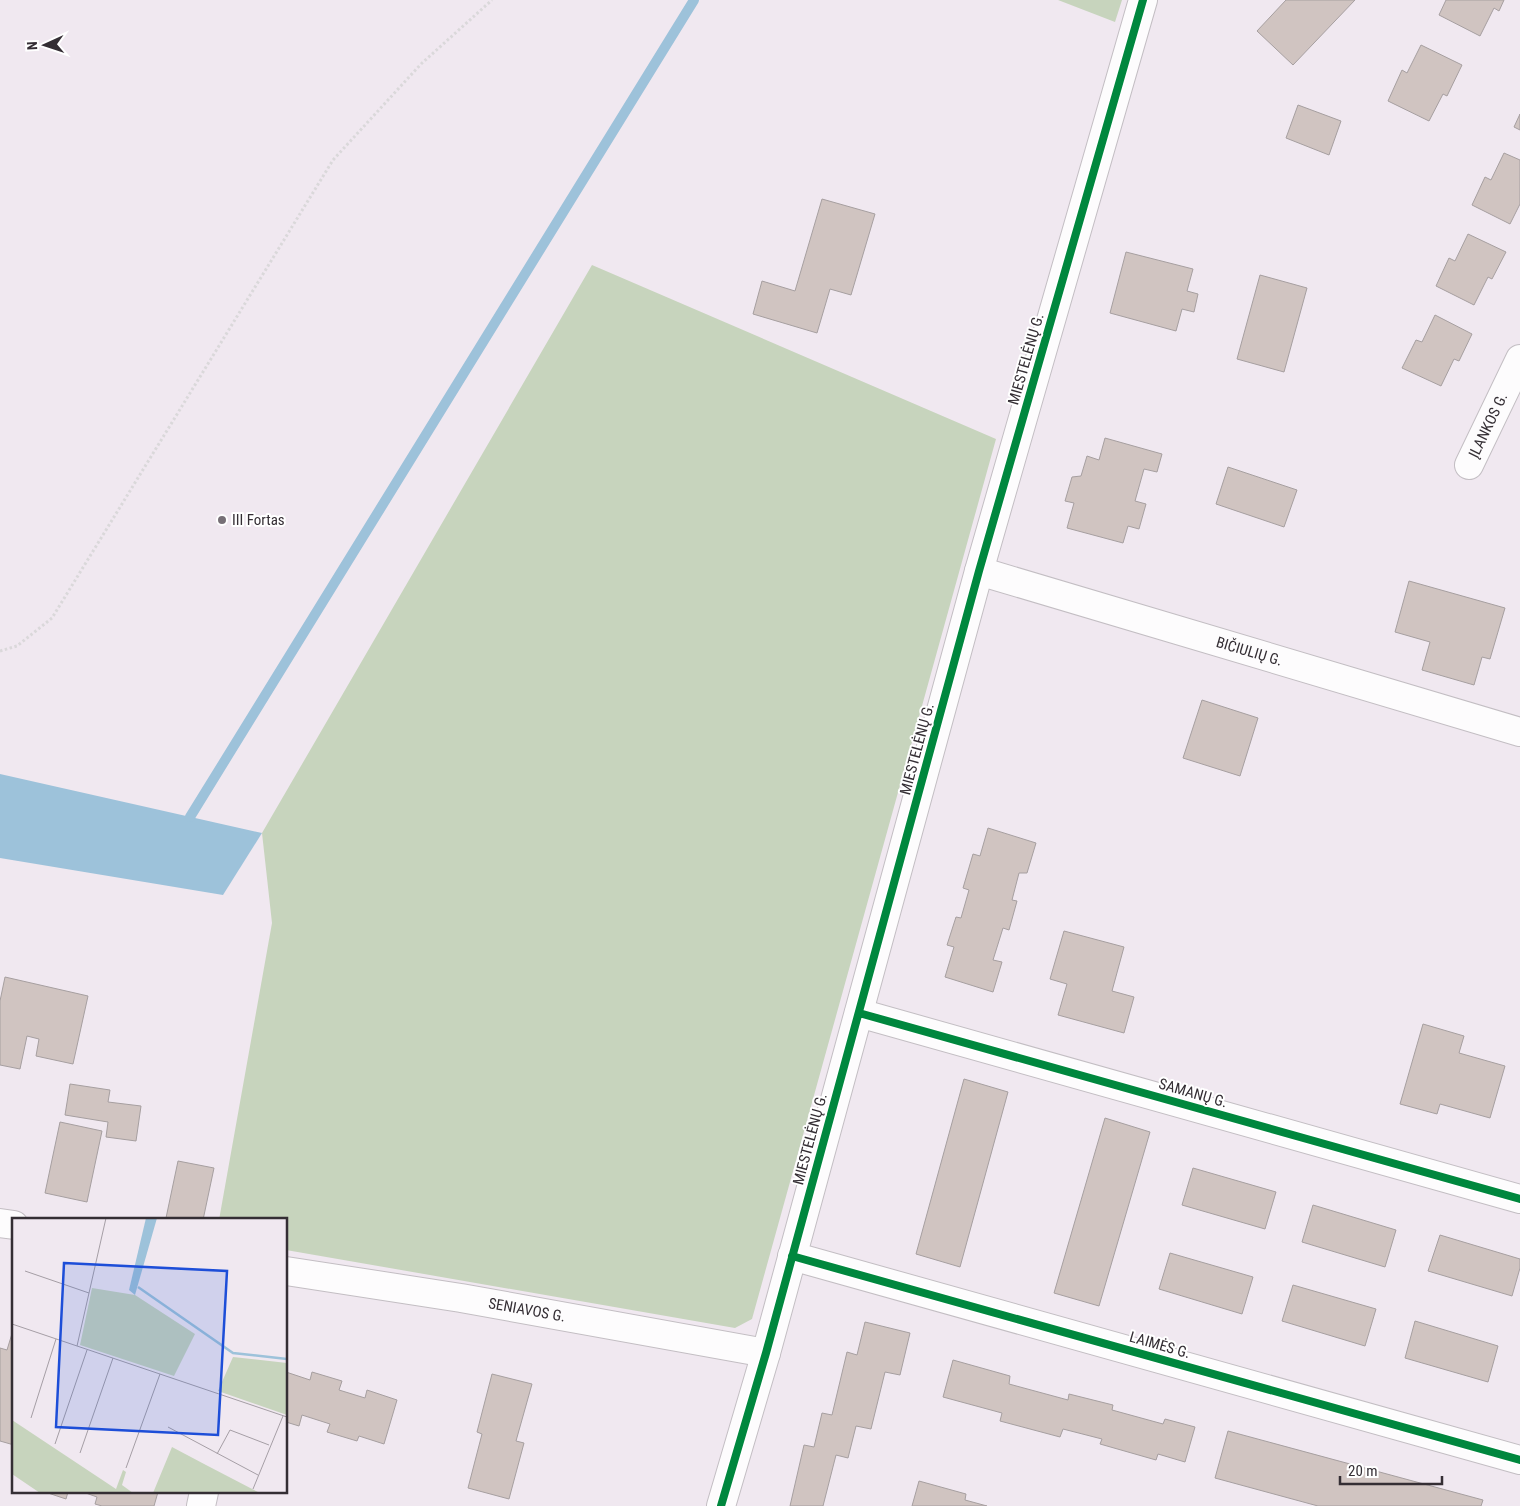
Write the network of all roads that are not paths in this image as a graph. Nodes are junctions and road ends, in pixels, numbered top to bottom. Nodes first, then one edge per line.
1 (1144, 0) edge
2 (1520, 359) edge
3 (1469, 465) dead end
4 (979, 571) junction
5 (1520, 732) edge
6 (858, 1014) junction
7 (1520, 1199) edge
8 (792, 1256) junction
9 (288, 1272) edge
10 (766, 1353) junction
11 (1520, 1460) edge
12 (721, 1506) edge

1 - 4 street, MIESTELĖNŲ G.
2 - 3 street, ĮLANKOS G.
4 - 5 street, BIČIULIŲ G.
4 - 6 street, MIESTELĖNŲ G.
6 - 7 street, SAMANŲ G.
6 - 8 street, MIESTELĖNŲ G.
8 - 10 street, MIESTELĖNŲ G.
8 - 11 street, LAIMĖS G.
9 - 10 street, SENIAVOS G.
10 - 12 street, MIESTELĖNŲ G.

